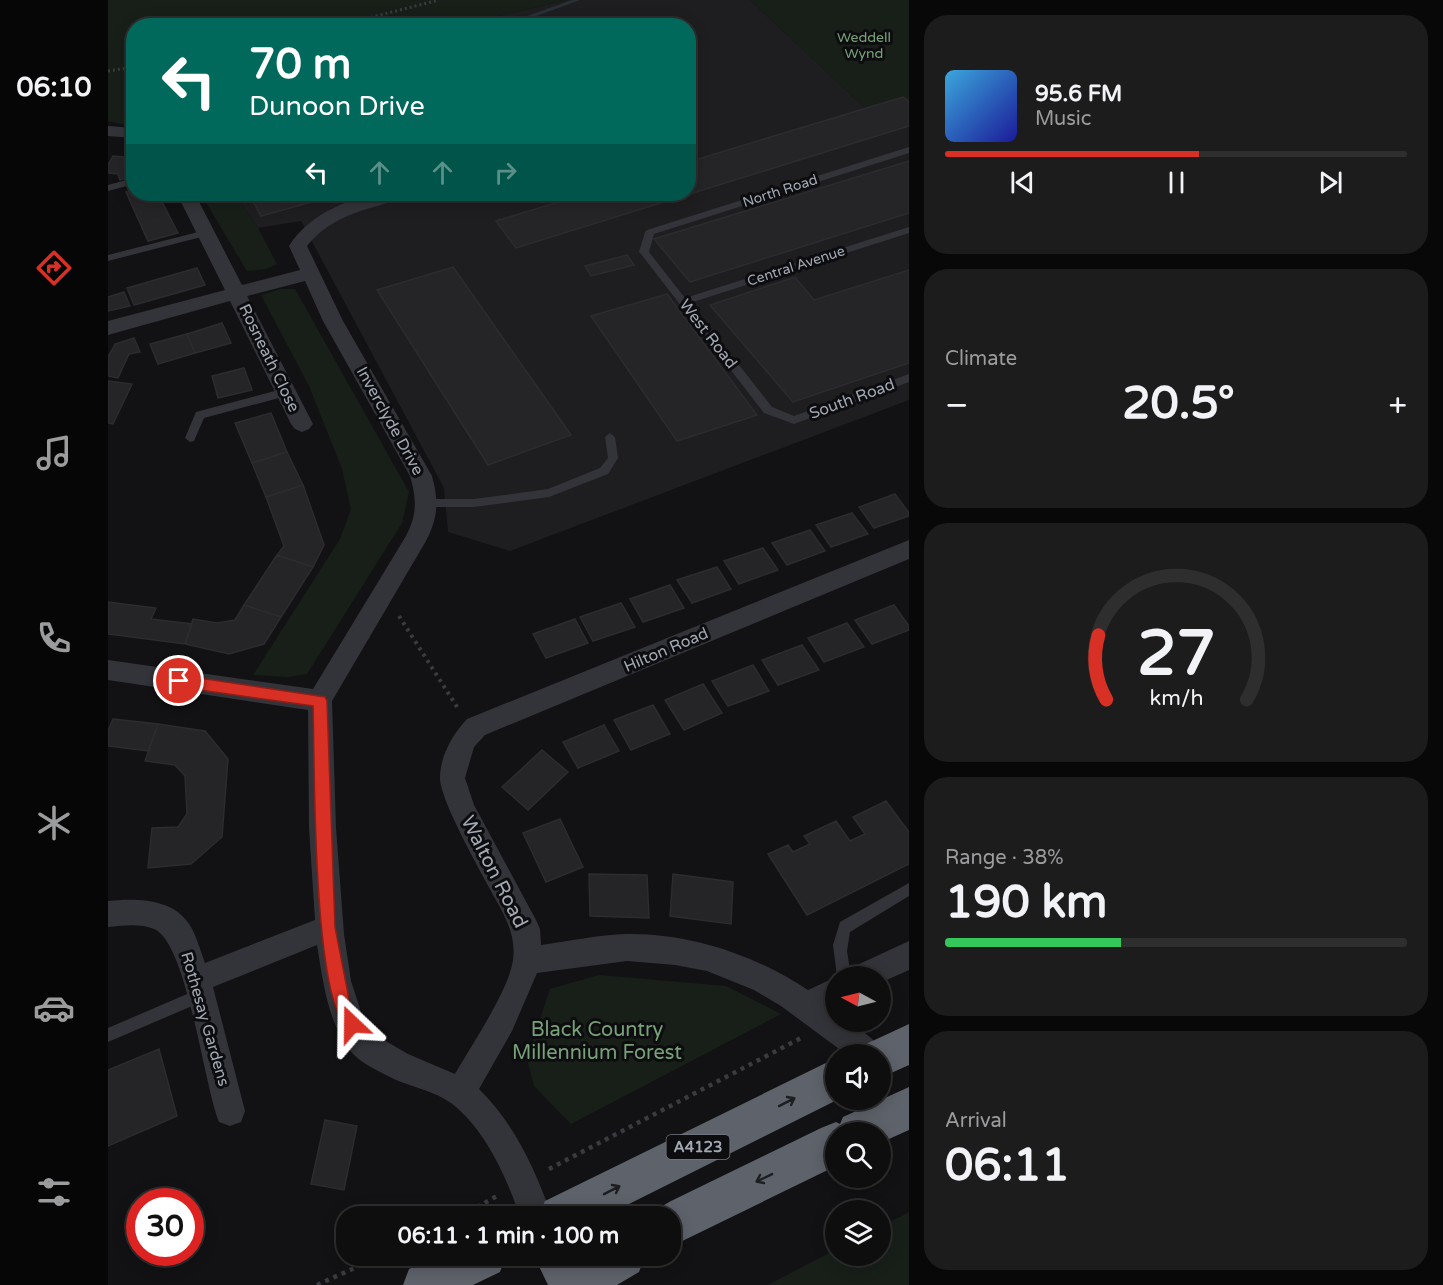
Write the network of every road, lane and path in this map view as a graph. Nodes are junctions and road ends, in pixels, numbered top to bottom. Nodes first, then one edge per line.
1 (439, 0) edge
2 (368, 18) edge
3 (126, 68) edge
4 (108, 71) edge
5 (108, 131) edge
6 (126, 133) edge
7 (909, 150) edge
8 (126, 183) edge
9 (108, 188) edge
10 (190, 201) edge
11 (375, 201) edge
12 (909, 230) edge
13 (650, 232) joint
14 (206, 233) junction
15 (108, 258) edge
16 (310, 273) junction
17 (237, 292) junction
18 (683, 302) junction
19 (108, 328) edge
20 (909, 378) edge
21 (286, 392) junction
22 (794, 420) joint
23 (302, 424) dead end
24 (610, 437) dead end
25 (190, 438) dead end
26 (428, 503) junction
27 (909, 549) edge
28 (384, 592) junction
29 (108, 670) edge
30 (320, 701) junction
31 (472, 731) junction
32 (909, 889) edge
33 (108, 914) edge
34 (327, 927) junction
35 (909, 955) edge
36 (527, 961) junction
37 (842, 966) edge
38 (886, 966) edge
39 (199, 987) junction
40 (825, 996) edge
41 (808, 1005) junction
42 (825, 1018) edge
43 (825, 1026) edge
44 (842, 1032) edge
45 (108, 1035) edge
46 (856, 1044) edge
47 (909, 1044) edge
48 (891, 1053) edge
49 (825, 1084) edge
50 (461, 1092) junction
51 (909, 1108) edge
52 (231, 1111) dead end
53 (879, 1122) edge
54 (825, 1148) edge
55 (524, 1182) junction
56 (480, 1206) edge
57 (532, 1206) edge
58 (580, 1206) edge
59 (681, 1219) edge
60 (359, 1266) edge
61 (464, 1266) edge
62 (563, 1266) edge
63 (606, 1266) edge
64 (316, 1285) edge
65 (425, 1285) edge
66 (575, 1285) edge

1 - 2 path
3 - 4 path
5 - 6 street
7 - 13 lane, North Road
8 - 9 lane
10 - 14 street, Rosneath Close
11 - 16 street, Inverclyde Drive
12 - 18 lane, Central Avenue
13 - 18 lane, West Road
14 - 15 lane
14 - 17 street, Rosneath Close
16 - 17 street
16 - 26 street, Inverclyde Drive
17 - 19 street
17 - 21 street, Rosneath Close
18 - 22 lane, West Road
20 - 22 lane, South Road
21 - 23 street, Rosneath Close
21 - 25 lane
24 - 26 lane
26 - 28 street
27 - 31 street, Hilton Road
28 - 30 street
28 - 31 path
29 - 30 street
30 - 34 street
31 - 36 street, Walton Road
32 - 37 lane
33 - 39 street, Rothesay Gardens
34 - 39 street
34 - 50 street
35 - 38 street
36 - 41 street
36 - 50 street, Walton Road
39 - 45 lane
39 - 52 street, Rothesay Gardens
40 - 41 street
41 - 42 street
43 - 55 path
44 - 46 street
47 - 48 highway
58 -> 49 highway, A4123
50 - 55 street
51 - 53 highway
54 -> 59 highway
55 - 56 path
55 - 57 street
60 - 64 path
61 - 65 highway
62 - 66 highway
63 - 66 highway

